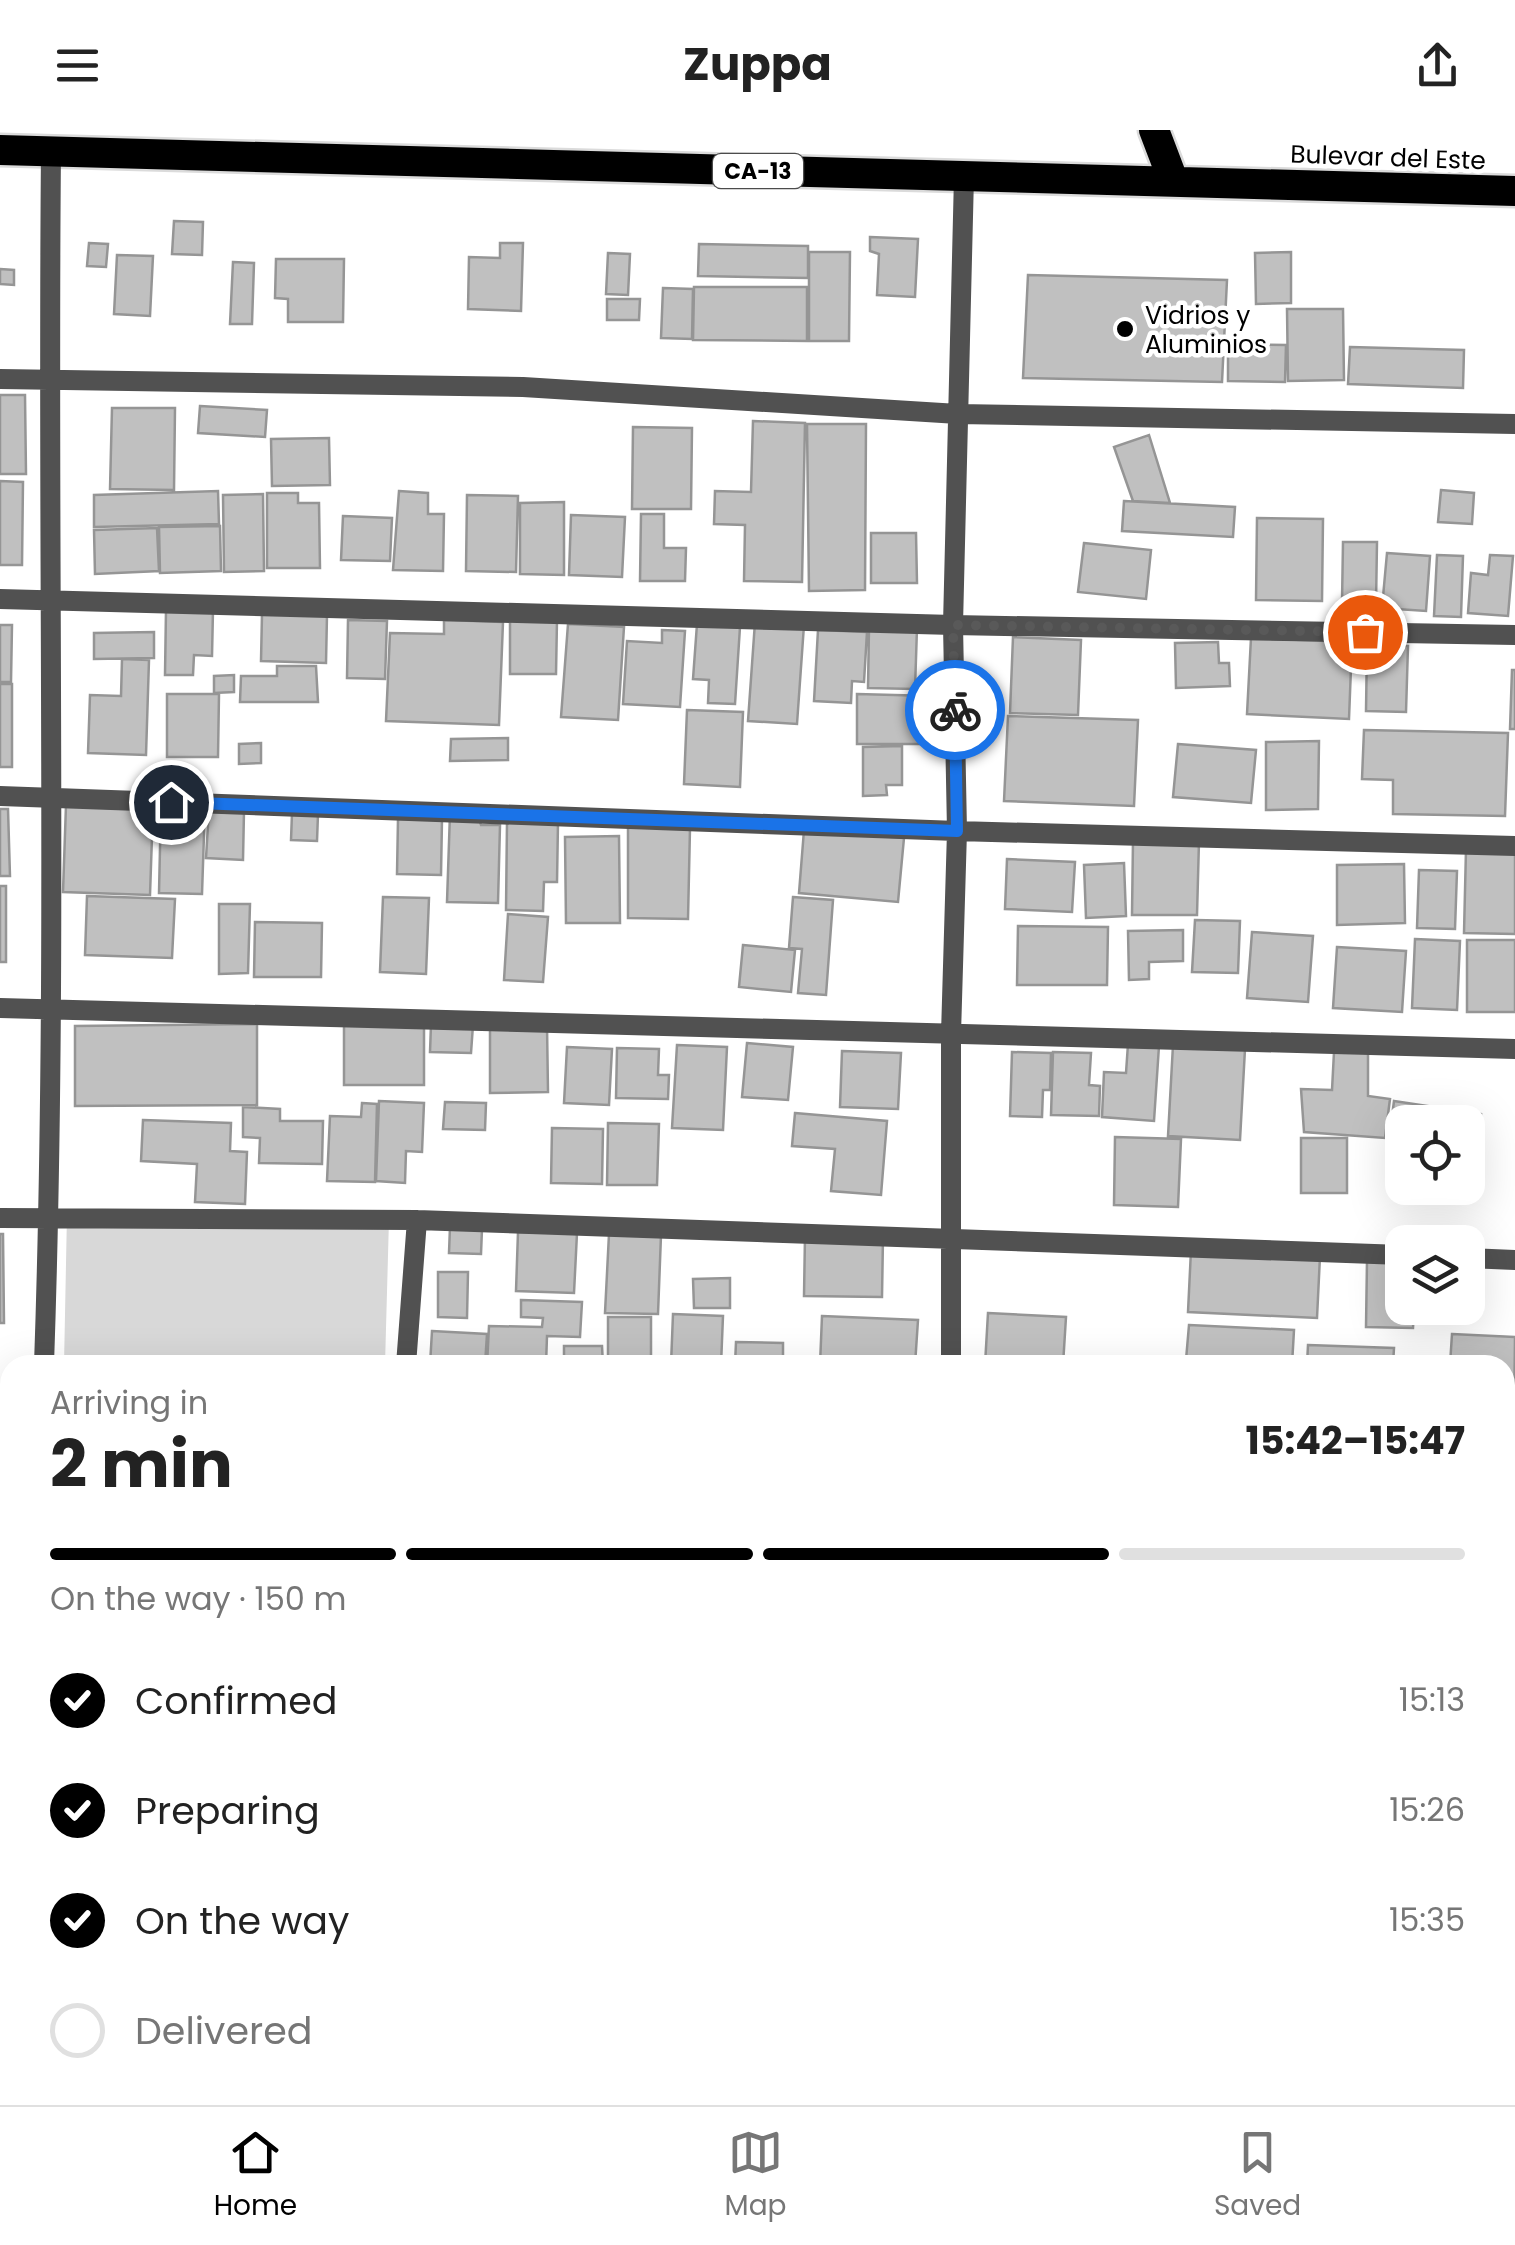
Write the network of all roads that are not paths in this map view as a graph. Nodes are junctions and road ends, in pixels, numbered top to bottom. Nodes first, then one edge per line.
1 (1154, 130) edge
2 (0, 150) edge
3 (51, 152) junction
4 (964, 176) junction
5 (1172, 180) junction
6 (1515, 191) edge
7 (0, 379) edge
8 (49, 380) junction
9 (958, 414) junction
10 (1515, 424) edge
11 (0, 599) edge
12 (48, 601) junction
13 (953, 625) junction
14 (1515, 635) edge
15 (0, 796) edge
16 (54, 797) junction
17 (957, 831) junction
18 (1515, 846) edge
19 (0, 1008) edge
20 (52, 1012) junction
21 (951, 1034) junction
22 (1515, 1049) edge
23 (0, 1218) edge
24 (49, 1220) junction
25 (418, 1220) junction
26 (950, 1238) junction
27 (1385, 1254) edge
28 (1485, 1259) edge
29 (1515, 1260) edge
30 (44, 1355) edge
31 (407, 1355) edge
32 (951, 1355) edge

1 - 5 highway
2 - 3 highway, Bulevar del Este / CA-13
3 - 4 highway, Bulevar del Este / CA-13
3 - 8 street
4 - 5 highway, Bulevar del Este / CA-13
4 - 9 street
5 - 6 highway, Bulevar del Este / CA-13
7 - 8 street
8 - 9 street
8 - 12 street
9 - 10 street
9 - 13 street
11 - 12 street
12 - 13 street
12 - 16 street
13 - 14 street
13 - 17 street
15 - 16 street
16 - 17 street
16 - 20 street
17 - 18 street
17 - 21 street
19 - 20 street
20 - 21 street
20 - 24 street
21 - 22 street
21 - 26 street
23 - 24 street
24 - 25 street
24 - 30 street
25 - 26 street
25 - 31 street
26 - 27 street
26 - 32 street
28 - 29 street

